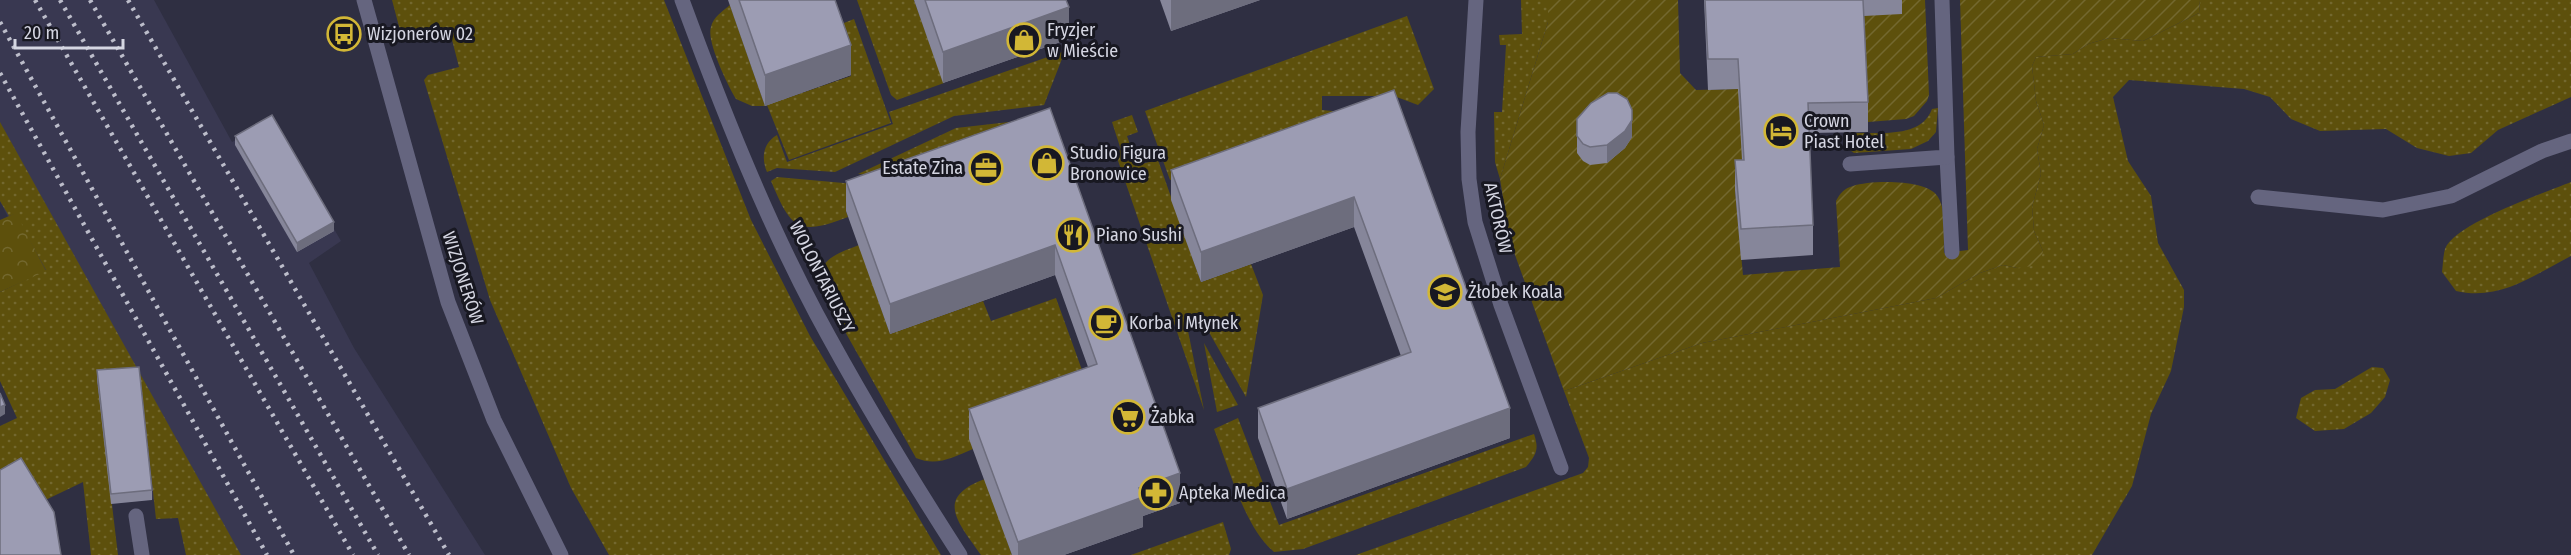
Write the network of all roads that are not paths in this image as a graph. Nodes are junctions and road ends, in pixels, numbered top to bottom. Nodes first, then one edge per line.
1 (364, 0) edge
2 (682, 0) edge
3 (1476, 0) edge
4 (1942, 0) edge
5 (2571, 141) edge
6 (1947, 157) junction
7 (1850, 164) dead end
8 (2258, 197) dead end
9 (1952, 252) dead end
10 (1561, 468) dead end
11 (136, 516) dead end
12 (142, 555) edge
13 (561, 555) edge
14 (960, 555) edge

1 - 13 street, WIZJONERÓW
2 - 14 street, WOLONTARIUSZY
3 - 10 street, AKTORÓW
4 - 6 street
5 - 8 street
6 - 7 street
6 - 9 street
11 - 12 street

